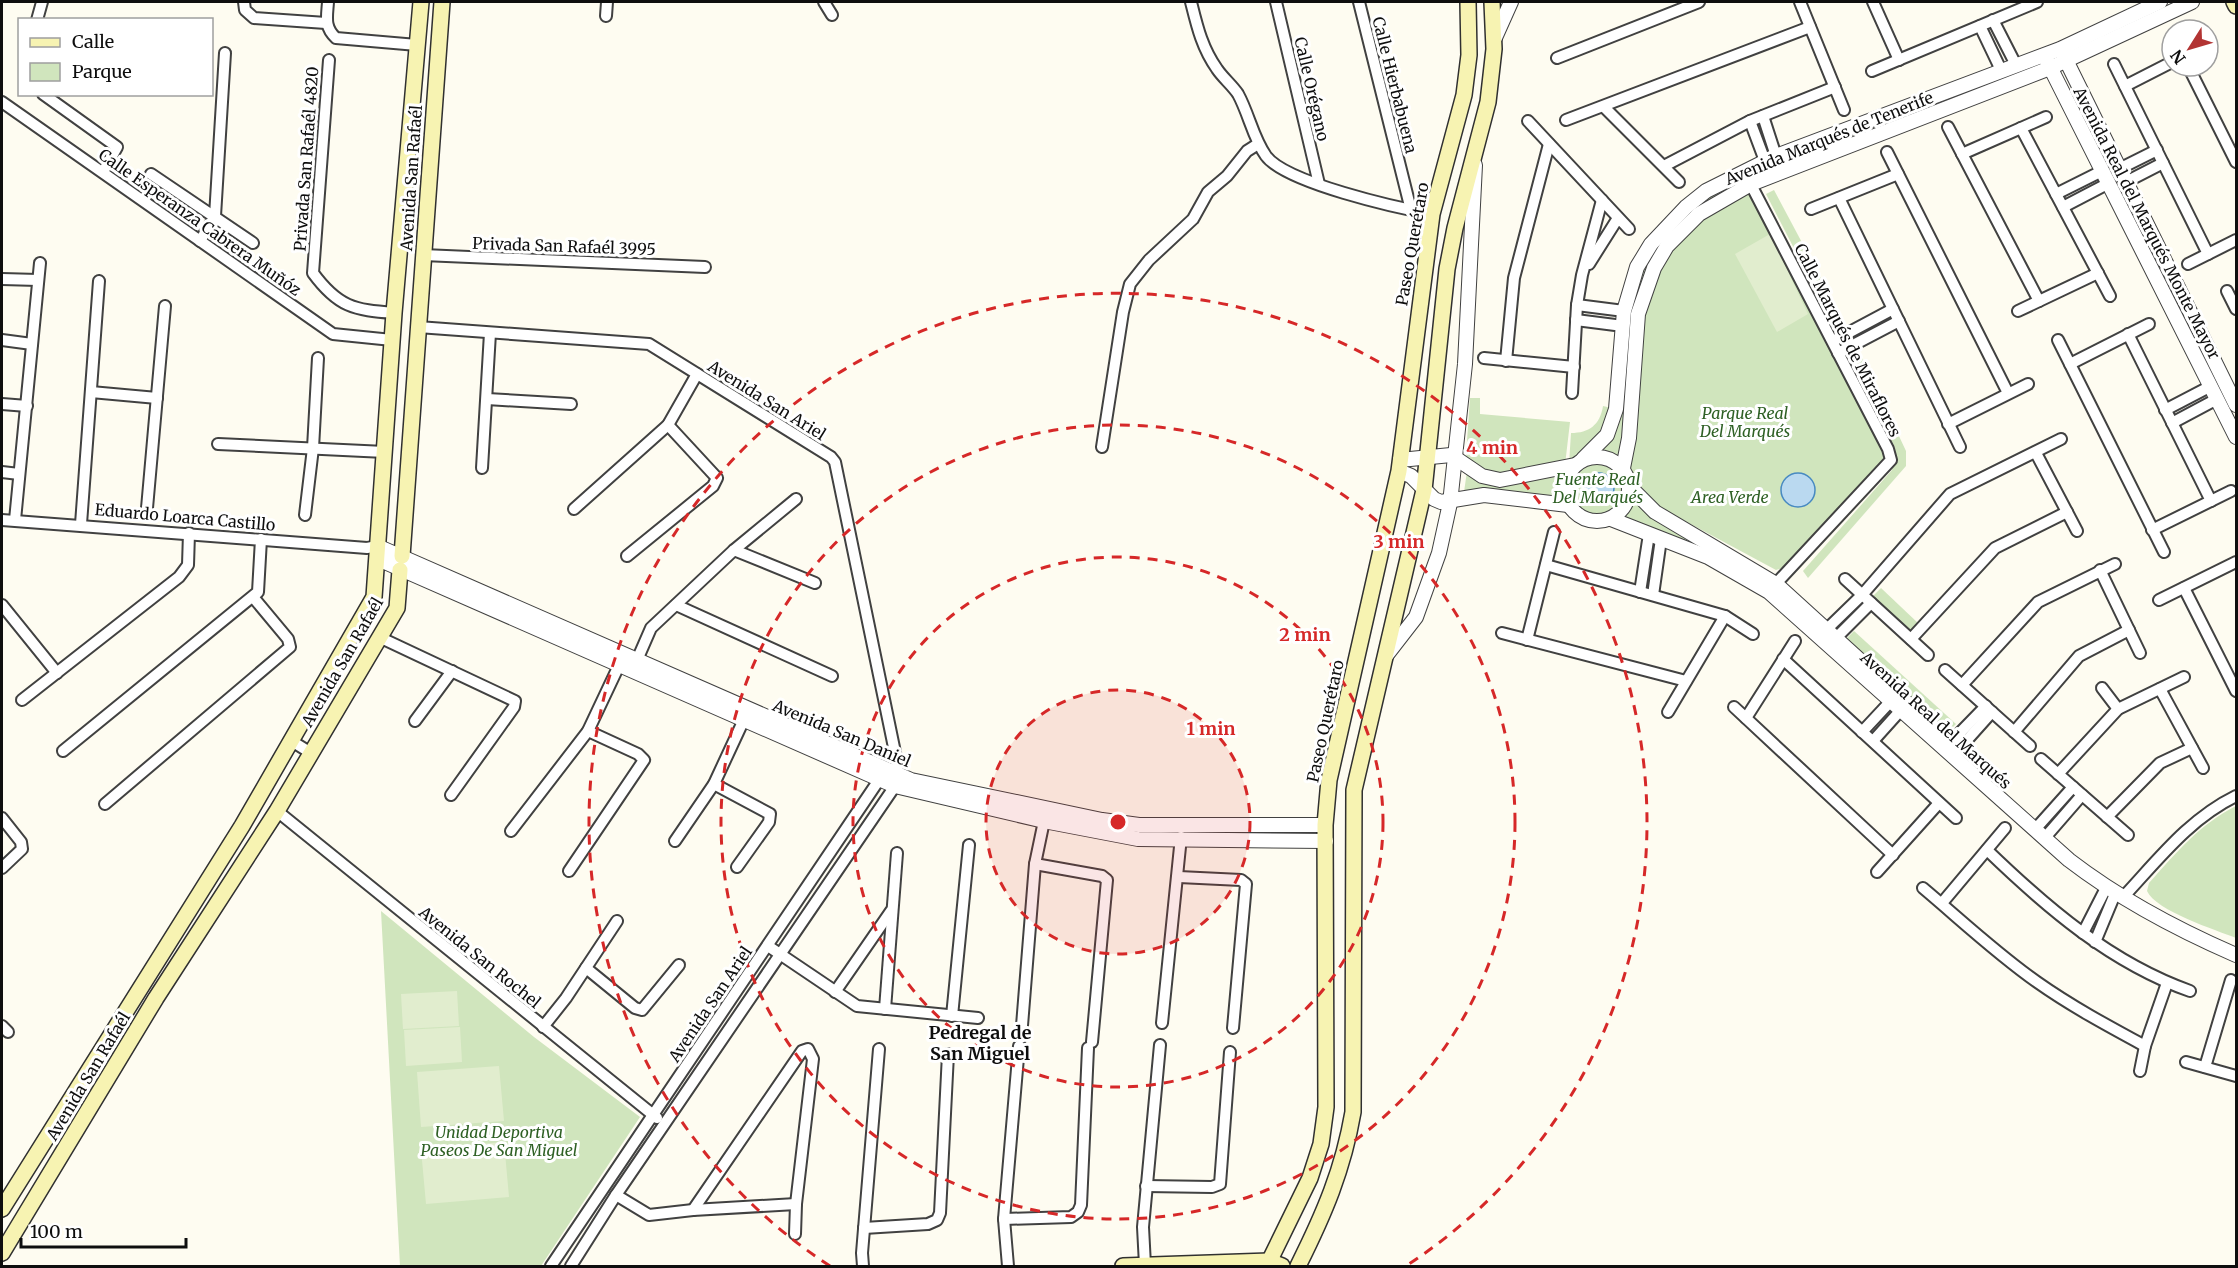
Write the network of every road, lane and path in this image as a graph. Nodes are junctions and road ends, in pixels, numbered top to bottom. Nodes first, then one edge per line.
1 (42, 2) edge
2 (244, 2) edge
3 (328, 2) edge
4 (421, 2) edge
5 (442, 2) edge
6 (607, 2) edge
7 (824, 2) edge
8 (1191, 2) edge
9 (1276, 2) edge
10 (1359, 2) edge
11 (1468, 2) edge
12 (1492, 2) edge
13 (1510, 2) edge
14 (1700, 2) edge
15 (1800, 2) edge
16 (1873, 2) edge
17 (2037, 2) edge
18 (2160, 2) edge
19 (2192, 2) edge
20 (2234, 2) edge
21 (2236, 6) edge
22 (832, 15) dead end
23 (606, 16) dead end
24 (38, 18) edge
25 (1993, 20) junction
26 (326, 23) junction
27 (1980, 26) junction
28 (1810, 27) junction
29 (1494, 40) junction
30 (417, 45) junction
31 (225, 52) dead end
32 (2044, 55) junction
33 (2063, 55) junction
34 (1557, 58) dead end
35 (329, 60) dead end
36 (1899, 60) junction
37 (2114, 64) dead end
38 (2016, 65) junction
39 (2050, 68) junction
40 (2160, 68) edge
41 (2001, 70) junction
42 (1872, 71) dead end
43 (2194, 78) edge
44 (2125, 86) junction
45 (1835, 87) junction
46 (46, 96) edge
47 (2, 102) edge
48 (1604, 107) junction
49 (1844, 110) dead end
50 (1762, 116) junction
51 (413, 117) junction
52 (2046, 117) dead end
53 (433, 119) junction
54 (1528, 120) dead end
55 (1566, 120) dead end
56 (1750, 120) junction
57 (1948, 127) dead end
58 (2021, 128) junction
59 (1258, 144) junction
60 (1549, 144) junction
61 (2157, 150) junction
62 (1476, 152) junction
63 (1887, 152) dead end
64 (1962, 154) junction
65 (1771, 158) junction
66 (2236, 162) edge
67 (2163, 163) junction
68 (1664, 166) junction
69 (2119, 169) junction
70 (1744, 171) junction
71 (103, 172) junction
72 (152, 174) dead end
73 (1898, 174) junction
74 (2105, 177) junction
75 (1679, 182) dead end
76 (2126, 183) junction
77 (1319, 184) junction
78 (1750, 184) junction
79 (2056, 194) junction
80 (1839, 198) junction
81 (1602, 200) junction
82 (2063, 207) junction
83 (1811, 208) dead end
84 (1411, 210) junction
85 (1432, 214) junction
86 (214, 216) junction
87 (1618, 218) junction
88 (1629, 230) dead end
89 (2236, 240) edge
90 (200, 241) junction
91 (253, 243) dead end
92 (2208, 254) junction
93 (423, 255) junction
94 (40, 263) dead end
95 (2188, 264) dead end
96 (705, 267) dead end
97 (2098, 273) junction
98 (1582, 275) junction
99 (2, 279) edge
100 (38, 280) junction
101 (99, 281) dead end
102 (2178, 289) junction
103 (2227, 291) dead end
104 (2164, 294) junction
105 (2110, 296) dead end
106 (2039, 301) junction
107 (1577, 305) junction
108 (165, 306) dead end
109 (1893, 309) junction
110 (2236, 309) edge
111 (1624, 311) junction
112 (2018, 311) dead end
113 (394, 313) junction
114 (1576, 320) junction
115 (1899, 321) junction
116 (2149, 324) dead end
117 (1623, 326) junction
118 (418, 327) junction
119 (490, 333) junction
120 (2128, 334) junction
121 (2, 340) edge
122 (392, 340) junction
123 (2058, 340) dead end
124 (1833, 341) junction
125 (32, 344) junction
126 (1838, 353) junction
127 (318, 358) dead end
128 (1484, 358) dead end
129 (1506, 361) junction
130 (2070, 364) junction
131 (1574, 367) junction
132 (697, 374) junction
133 (2028, 384) dead end
134 (91, 392) junction
135 (1572, 393) dead end
136 (2008, 393) junction
137 (2214, 393) junction
138 (157, 398) junction
139 (487, 399) junction
140 (2, 404) edge
141 (571, 404) dead end
142 (2236, 405) edge
143 (27, 406) junction
144 (2165, 410) junction
145 (2172, 423) junction
146 (1948, 424) junction
147 (668, 425) junction
148 (2236, 437) edge
149 (2061, 439) dead end
150 (218, 444) dead end
151 (1102, 447) dead end
152 (1960, 447) dead end
153 (313, 448) junction
154 (385, 453) junction
155 (2036, 453) junction
156 (1456, 457) junction
157 (1429, 458) junction
158 (1579, 462) junction
159 (1400, 466) junction
160 (482, 468) dead end
161 (1623, 468) junction
162 (2, 472) edge
163 (19, 474) junction
164 (1629, 486) junction
165 (1424, 490) junction
166 (2231, 491) dead end
167 (796, 499) dead end
168 (2211, 501) junction
169 (1450, 502) junction
170 (1569, 505) junction
171 (147, 508) dead end
172 (574, 509) dead end
173 (2067, 512) junction
174 (305, 515) dead end
175 (1611, 519) junction
176 (2, 520) edge
177 (15, 520) junction
178 (81, 524) junction
179 (2152, 530) junction
180 (2077, 531) dead end
181 (1554, 532) dead end
182 (189, 533) junction
183 (1655, 536) junction
184 (261, 539) junction
185 (734, 550) junction
186 (374, 551) junction
187 (2164, 552) dead end
188 (627, 556) dead end
189 (2236, 562) edge
190 (401, 563) junction
191 (2115, 564) dead end
192 (1546, 565) junction
193 (2100, 570) junction
194 (1845, 579) dead end
195 (815, 583) dead end
196 (1772, 588) junction
197 (2184, 588) junction
198 (1640, 591) junction
199 (1653, 595) junction
200 (1862, 595) junction
201 (253, 597) junction
202 (2159, 600) dead end
203 (1870, 603) junction
204 (2, 604) edge
205 (676, 605) junction
206 (1725, 615) junction
207 (2129, 630) junction
208 (1502, 633) dead end
209 (1753, 634) dead end
210 (1832, 634) junction
211 (379, 637) junction
212 (1911, 639) junction
213 (1527, 640) junction
214 (1795, 641) dead end
215 (2140, 652) dead end
216 (1928, 655) dead end
217 (1783, 659) junction
218 (621, 660) junction
219 (1382, 661) junction
220 (635, 666) junction
221 (1945, 670) dead end
222 (452, 671) junction
223 (57, 673) junction
224 (832, 676) dead end
225 (2184, 677) dead end
226 (1686, 681) junction
227 (1962, 685) junction
228 (2102, 688) dead end
229 (2160, 689) junction
230 (2236, 691) edge
231 (22, 700) dead end
232 (1734, 707) dead end
233 (1895, 707) junction
234 (1989, 709) junction
235 (2118, 709) junction
236 (1668, 712) dead end
237 (747, 715) junction
238 (1746, 718) junction
239 (415, 721) dead end
240 (588, 731) junction
241 (1862, 732) junction
242 (2014, 732) junction
243 (290, 740) junction
244 (1873, 741) junction
245 (1954, 746) junction
246 (2030, 746) dead end
247 (2192, 748) junction
248 (63, 751) dead end
249 (311, 753) junction
250 (2041, 759) dead end
251 (2203, 768) dead end
252 (2058, 774) junction
253 (891, 775) junction
254 (714, 784) junction
255 (2073, 787) junction
256 (452, 795) dead end
257 (2082, 795) junction
258 (2236, 796) edge
259 (1940, 803) junction
260 (105, 804) dead end
261 (277, 811) junction
262 (2107, 817) junction
263 (2, 818) edge
264 (1956, 818) dead end
265 (1044, 822) junction
266 (1100, 826) junction
267 (2005, 828) dead end
268 (2044, 829) junction
269 (511, 831) dead end
270 (1325, 833) junction
271 (2128, 835) dead end
272 (1181, 837) junction
273 (675, 841) dead end
274 (969, 845) dead end
275 (1987, 850) junction
276 (897, 853) dead end
277 (1893, 855) junction
278 (1035, 864) junction
279 (737, 867) dead end
280 (2, 868) edge
281 (568, 871) dead end
282 (1877, 872) dead end
283 (1179, 877) junction
284 (1923, 888) dead end
285 (2116, 892) junction
286 (1941, 903) junction
287 (893, 909) junction
288 (617, 921) dead end
289 (2083, 933) junction
290 (2095, 942) junction
291 (2236, 944) edge
292 (768, 946) junction
293 (780, 955) junction
294 (2236, 955) edge
295 (679, 965) dead end
296 (586, 969) junction
297 (2231, 980) dead end
298 (2167, 983) junction
299 (2190, 991) dead end
300 (835, 992) junction
301 (2224, 1006) junction
302 (885, 1009) junction
303 (2236, 1009) edge
304 (952, 1016) junction
305 (978, 1018) dead end
306 (1162, 1023) dead end
307 (543, 1027) junction
308 (1233, 1028) dead end
309 (1160, 1045) dead end
310 (2145, 1046) junction
311 (879, 1049) dead end
312 (1230, 1052) dead end
313 (948, 1054) dead end
314 (2186, 1062) dead end
315 (2205, 1067) junction
316 (87, 1070) junction
317 (2140, 1071) dead end
318 (2236, 1076) edge
319 (106, 1082) junction
320 (653, 1114) junction
321 (665, 1124) junction
322 (1146, 1186) junction
323 (616, 1195) junction
324 (796, 1204) junction
325 (2, 1209) edge
326 (693, 1210) junction
327 (1004, 1219) junction
328 (864, 1228) junction
329 (795, 1234) dead end
330 (2, 1253) edge
331 (1144, 1265) junction
332 (1273, 1265) edge
333 (551, 1266) edge
334 (571, 1266) edge
335 (863, 1266) edge
336 (1008, 1266) edge
337 (1123, 1266) edge
338 (1298, 1266) edge

1 - 24 street
2 - 26 street
3 - 26 street
4 - 30 main road, Avenida San Rafaél
5 - 53 main road, Avenida San Rafaél
6 - 23 street
7 - 22 street
8 - 59 street
9 - 77 street, Calle Orégano
10 - 84 street, Calle Hierbabuena
11 - 85 main road, Paseo Querétaro
12 - 29 main road
13 - 29 street
14 - 34 street
15 - 28 street
16 - 36 street
17 - 25 street
18 - 33 street, Avenida Marqués de Tenerife
19 - 33 street, Avenida Marqués de Tenerife
20 - 21 main road
25 - 27 street
25 - 38 street
26 - 30 street
27 - 36 street
27 - 41 street
28 - 45 street
28 - 48 street
29 - 62 main road
30 - 51 main road, Avenida San Rafaél
31 - 86 street
32 - 33 street, Avenida Marqués de Tenerife
32 - 38 street, Avenida Marqués de Tenerife
32 - 39 street, Avenida Real del Marqués Monte Mayor
33 - 39 street, Avenida Marqués de Tenerife
33 - 69 street, Avenida Real del Marqués Monte Mayor
35 - 113 street, Privada San Rafaél 4820
36 - 42 street
37 - 44 street
38 - 41 street, Avenida Marqués de Tenerife
39 - 74 street, Avenida Real del Marqués Monte Mayor
39 - 78 street, Avenida Marqués de Tenerife
40 - 44 street
41 - 65 street, Avenida Marqués de Tenerife
43 - 66 street
44 - 61 street
45 - 49 street
45 - 50 street
46 - 71 street
47 - 71 street, Calle Esperanza Cabrera Muñóz
48 - 55 street
48 - 68 street
50 - 56 street
50 - 65 street
51 - 53 street
51 - 113 main road, Avenida San Rafaél
52 - 58 street
53 - 93 main road, Avenida San Rafaél
54 - 60 street
56 - 65 street
56 - 68 street
57 - 64 street
58 - 64 street
58 - 79 street
59 - 77 street
59 - 151 street
60 - 81 street
60 - 129 street
61 - 67 street
61 - 69 street
62 - 156 street
62 - 157 main road
63 - 73 street
64 - 106 street
65 - 70 street, Avenida Marqués de Tenerife
67 - 76 street
67 - 92 street
68 - 75 street
69 - 76 street, Avenida Real del Marqués Monte Mayor
70 - 78 street, Calle Marqués de Miraflores
70 - 111 street, Avenida Marqués de Tenerife
71 - 90 street, Calle Esperanza Cabrera Muñóz
72 - 86 street
73 - 80 street
73 - 136 street
74 - 79 street
74 - 82 street
74 - 104 street, Avenida Real del Marqués Monte Mayor
76 - 102 street, Avenida Real del Marqués Monte Mayor
77 - 84 street
78 - 124 street, Calle Marqués de Miraflores
78 - 161 street, Avenida Marqués de Tenerife
79 - 82 street
80 - 83 street
80 - 109 street
81 - 87 street
81 - 98 street
82 - 97 street
84 - 85 street
85 - 159 main road, Paseo Querétaro
86 - 90 street
86 - 91 street
87 - 88 street
87 - 98 street
89 - 92 street
90 - 122 street, Calle Esperanza Cabrera Muñóz
92 - 95 street
93 - 96 street, Privada San Rafaél 3995
93 - 118 main road, Avenida San Rafaél
94 - 100 street
97 - 105 street
97 - 106 street
98 - 107 street
99 - 100 street
100 - 125 street
101 - 134 street
102 - 104 street
102 - 142 street, Avenida Real del Marqués Monte Mayor
103 - 110 street
104 - 137 street, Avenida Real del Marqués Monte Mayor
106 - 112 street
107 - 111 street
107 - 114 street
108 - 138 street
109 - 115 street
109 - 124 street
111 - 117 street, Avenida Marqués de Tenerife
113 - 122 main road, Avenida San Rafaél
114 - 117 street
114 - 131 street
115 - 126 street
115 - 146 street
116 - 120 street
117 - 158 street, Avenida Marqués de Tenerife
118 - 119 street, Avenida San Ariel
118 - 190 main road, Avenida San Rafaél
119 - 132 street, Avenida San Ariel
119 - 139 street
120 - 130 street
120 - 144 street
121 - 125 street
122 - 154 main road, Avenida San Rafaél
123 - 130 street
124 - 126 street, Calle Marqués de Miraflores
125 - 143 street
126 - 196 street, Calle Marqués de Miraflores
127 - 153 street
128 - 129 street
129 - 131 street
130 - 179 street
131 - 135 street
132 - 147 street
132 - 253 street, Avenida San Ariel
133 - 136 street
134 - 138 street
134 - 178 street
136 - 146 street
137 - 144 street
137 - 145 street
137 - 148 street, Avenida Real del Marqués Monte Mayor
138 - 171 street
139 - 141 street
139 - 160 street
140 - 143 street
143 - 163 street
144 - 145 street
145 - 168 street
146 - 152 street
147 - 172 street
147 - 188 street
149 - 155 street
150 - 153 street
153 - 154 street
153 - 174 street
154 - 186 main road, Avenida San Rafaél
155 - 173 street
155 - 200 street
156 - 157 street
156 - 158 street
156 - 169 street
157 - 159 street
157 - 165 main road
158 - 161 street
158 - 170 street
159 - 165 street
159 - 270 main road, Paseo Querétaro
161 - 164 street
162 - 163 street
163 - 177 street
164 - 175 street
164 - 196 street, Avenida Real del Marqués
165 - 169 street
165 - 219 main road
166 - 168 street
167 - 185 street
168 - 179 street
169 - 170 street
169 - 219 street
170 - 175 street
173 - 180 street
173 - 212 street
175 - 183 street, Avenida Real del Marqués
176 - 177 street, Eduardo Loarca Castillo
177 - 178 street, Eduardo Loarca Castillo
178 - 182 street, Eduardo Loarca Castillo
179 - 187 street
181 - 192 street
182 - 184 street, Eduardo Loarca Castillo
182 - 223 street
183 - 196 street, Avenida Real del Marqués
183 - 198 street
183 - 199 street
184 - 186 street, Eduardo Loarca Castillo
184 - 201 street
185 - 195 street
185 - 205 street
186 - 190 street, Avenida San Daniel
186 - 243 main road, Avenida San Rafaél
189 - 197 street
190 - 211 main road, Avenida San Rafaél
190 - 218 street, Avenida San Daniel
191 - 193 street
192 - 198 street
192 - 213 street
193 - 207 street
193 - 227 street
194 - 200 street
196 - 210 street, Avenida Real del Marqués
196 - 233 street, Avenida Real del Marqués
197 - 202 street
197 - 230 street
198 - 199 street
199 - 206 street
200 - 203 street
200 - 210 street
201 - 248 street
201 - 260 street
203 - 210 street
203 - 212 street
204 - 223 street
205 - 220 street
205 - 224 street
206 - 209 street
206 - 226 street
207 - 215 street
207 - 242 street
208 - 213 street
210 - 245 street, Avenida Real del Marqués
211 - 222 street
211 - 249 main road, Avenida San Rafaél
212 - 216 street
213 - 226 street
214 - 217 street
217 - 238 street
217 - 241 street
218 - 220 street, Avenida San Daniel
218 - 240 street
219 - 338 main road
220 - 237 street, Avenida San Daniel
221 - 227 street
222 - 239 street
222 - 256 street
223 - 231 street
225 - 229 street
226 - 236 street
227 - 234 street
228 - 235 street
229 - 235 street
229 - 247 street
232 - 238 street
233 - 241 street
233 - 244 street
233 - 285 street, Avenida Real del Marqués
234 - 242 street
234 - 245 street
235 - 252 street
237 - 253 street, Avenida San Daniel
237 - 254 street
238 - 277 street
240 - 269 street
240 - 281 street
241 - 244 street
242 - 246 street
243 - 249 street
243 - 316 main road, Avenida San Rafaél
244 - 259 street
245 - 268 street, Avenida Real del Marqués
247 - 251 street
247 - 262 street
249 - 261 main road, Avenida San Rafaél
250 - 252 street
252 - 255 street
253 - 265 street, Avenida San Daniel
253 - 266 street, Avenida San Daniel
253 - 292 street, Avenida San Ariel
253 - 293 street, Avenida San Ariel
254 - 273 street
254 - 279 street
255 - 257 street
255 - 268 street
257 - 262 street
257 - 268 street
258 - 285 street
259 - 264 street
259 - 277 street
261 - 307 street, Avenida San Rochel
261 - 319 main road, Avenida San Rafaél
262 - 271 street
263 - 280 street
265 - 266 street, Avenida San Daniel
265 - 278 street
266 - 270 street, Avenida San Daniel
266 - 272 street, Avenida San Daniel
267 - 275 street
268 - 285 street, Avenida Real del Marqués
270 - 272 street, Avenida San Daniel
270 - 332 main road, Paseo Querétaro
272 - 283 street
274 - 304 street
275 - 286 street
275 - 289 street
276 - 287 street
277 - 282 street
278 - 327 street
278 - 327 street
283 - 306 street
283 - 308 street
284 - 286 street
285 - 289 street
285 - 290 street
285 - 291 street, Avenida Real del Marqués
285 - 294 street, Avenida Real del Marqués
286 - 310 street
287 - 300 street
287 - 302 street
288 - 296 street
289 - 290 street
290 - 298 street
292 - 293 street
292 - 320 street, Avenida San Ariel
293 - 300 street
293 - 321 street, Avenida San Ariel
295 - 296 street
296 - 307 street
297 - 301 street
298 - 299 street
298 - 310 street
300 - 302 street
301 - 303 street
301 - 315 street
302 - 304 street
304 - 305 street
307 - 320 street, Avenida San Rochel
309 - 322 street
310 - 317 street
311 - 328 street
312 - 322 street
313 - 328 street
314 - 315 street
315 - 318 street
316 - 319 street
316 - 325 main road, Avenida San Rafaél
319 - 330 main road, Avenida San Rafaél
320 - 321 street, Avenida San Rochel
320 - 333 street, Avenida San Ariel
321 - 323 street, Avenida San Ariel
322 - 331 street
323 - 326 street
323 - 334 street, Avenida San Ariel
324 - 326 street
324 - 326 street
324 - 329 street
327 - 336 street
328 - 335 street
331 - 332 main road
331 - 337 main road

